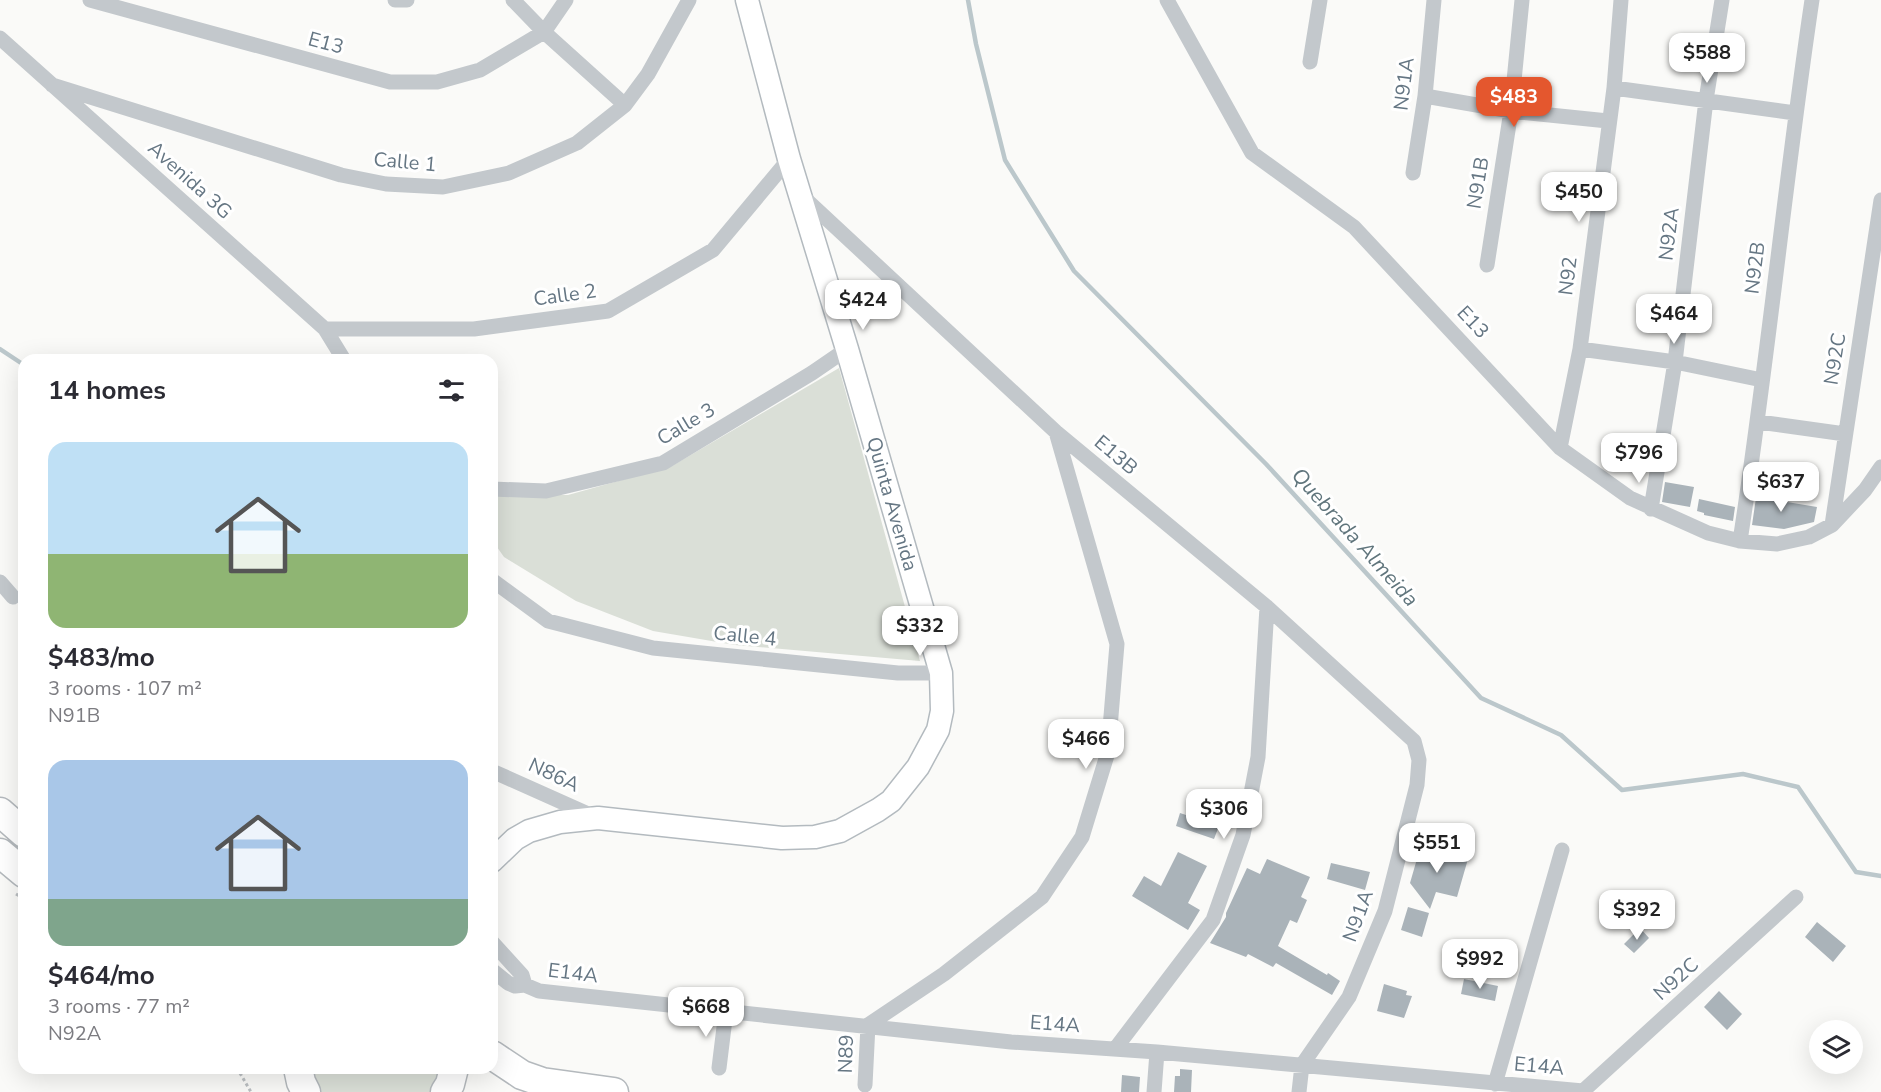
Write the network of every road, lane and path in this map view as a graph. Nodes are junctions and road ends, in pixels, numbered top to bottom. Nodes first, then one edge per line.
1 (90, 0) edge
2 (395, 0) edge
3 (407, 0) edge
4 (513, 0) edge
5 (566, 0) edge
6 (689, 0) edge
7 (747, 0) edge
8 (1167, 0) edge
9 (1320, 0) edge
10 (1434, 0) edge
11 (1522, 0) edge
12 (1621, 0) edge
13 (1722, 0) edge
14 (1812, 0) edge
15 (544, 32) junction
16 (0, 38) edge
17 (1310, 62) dead end
18 (52, 85) junction
19 (1614, 87) junction
20 (1425, 96) junction
21 (1706, 100) junction
22 (625, 105) junction
23 (1511, 111) junction
24 (1795, 113) junction
25 (1608, 121) junction
26 (789, 159) junction
27 (1413, 173) dead end
28 (800, 194) junction
29 (1881, 200) edge
30 (1487, 265) dead end
31 (325, 329) junction
32 (847, 349) junction
33 (1580, 349) junction
34 (340, 354) edge
35 (1675, 362) junction
36 (1762, 380) junction
37 (1759, 422) junction
38 (1056, 432) junction
39 (1845, 434) junction
40 (1560, 448) junction
41 (1881, 467) edge
42 (498, 489) edge
43 (1651, 509) junction
44 (1832, 525) junction
45 (1740, 541) junction
46 (0, 582) edge
47 (498, 584) edge
48 (13, 597) dead end
49 (1267, 607) junction
50 (941, 673) junction
51 (1414, 741) joint
52 (498, 774) edge
53 (0, 812) edge
54 (598, 818) junction
55 (18, 828) edge
56 (1562, 850) dead end
57 (0, 853) edge
58 (498, 855) edge
59 (18, 868) edge
60 (1796, 897) dead end
61 (498, 949) edge
62 (498, 975) edge
63 (525, 984) junction
64 (726, 1011) junction
65 (868, 1025) junction
66 (1115, 1049) junction
67 (1157, 1052) junction
68 (498, 1059) edge
69 (1302, 1065) junction
70 (719, 1068) dead end
71 (240, 1074) edge
72 (452, 1074) edge
73 (1495, 1084) junction
74 (866, 1085) dead end
75 (1441, 1086) edge
76 (251, 1092) edge
77 (445, 1092) edge
78 (614, 1092) edge
79 (1154, 1092) edge
80 (1299, 1092) edge
81 (1583, 1092) edge

1 - 15 street, E13
2 - 3 street
4 - 15 street
5 - 15 street
6 - 22 street, Calle 1
7 - 26 street, Quinta Avenida
8 - 40 street, E13
9 - 17 street
10 - 20 street, N91A
11 - 23 street, N91B
12 - 19 street, N92
13 - 21 street, N92A
14 - 24 street, N92B
15 - 22 street
16 - 18 street, Avenida 3G
18 - 22 street, Calle 1
18 - 31 street, Avenida 3G
19 - 21 street
19 - 25 street, N92
20 - 23 street
20 - 27 street, N91A
21 - 24 street
21 - 35 street, N92A
23 - 25 street
23 - 30 street, N91B
24 - 36 street, N92B
25 - 33 street, N92
26 - 28 street, Quinta Avenida
26 - 31 street, Calle 2
28 - 32 street, Quinta Avenida
28 - 38 street, E13B
29 - 39 street, N92C
31 - 34 street, Avenida 3G
32 - 42 street, Calle 3
32 - 50 street, Quinta Avenida
33 - 35 street
33 - 40 street, N92
35 - 36 street
35 - 43 street, N92A
36 - 37 street, N92B
37 - 39 street
37 - 45 street, N92B
38 - 49 street, E13B
38 - 65 street
39 - 44 street, N92C
40 - 43 street, E13
41 - 44 street
43 - 45 street, E13
44 - 45 street, E13
46 - 48 street
47 - 50 street, Calle 4
49 - 51 street, E13B
49 - 66 street
50 - 54 street, Quinta Avenida
51 - 69 street, N91A
52 - 54 street, N86A
53 - 55 highway
54 - 58 street, Quinta Avenida
56 - 73 street
57 - 59 highway
60 - 81 street, N92C
61 - 63 street, E14A
62 - 63 street, E14A
63 - 64 street, E14A
64 - 65 street, E14A
64 - 70 street
65 - 66 street, E14A
65 - 74 street, N89
66 - 67 street, E14A
67 - 69 street, E14A
67 - 79 street
68 - 78 highway
69 - 75 street, E14A
69 - 80 street, N91A
71 - 76 path
72 - 77 highway
73 - 75 street, E14A
73 - 81 street, E14A

